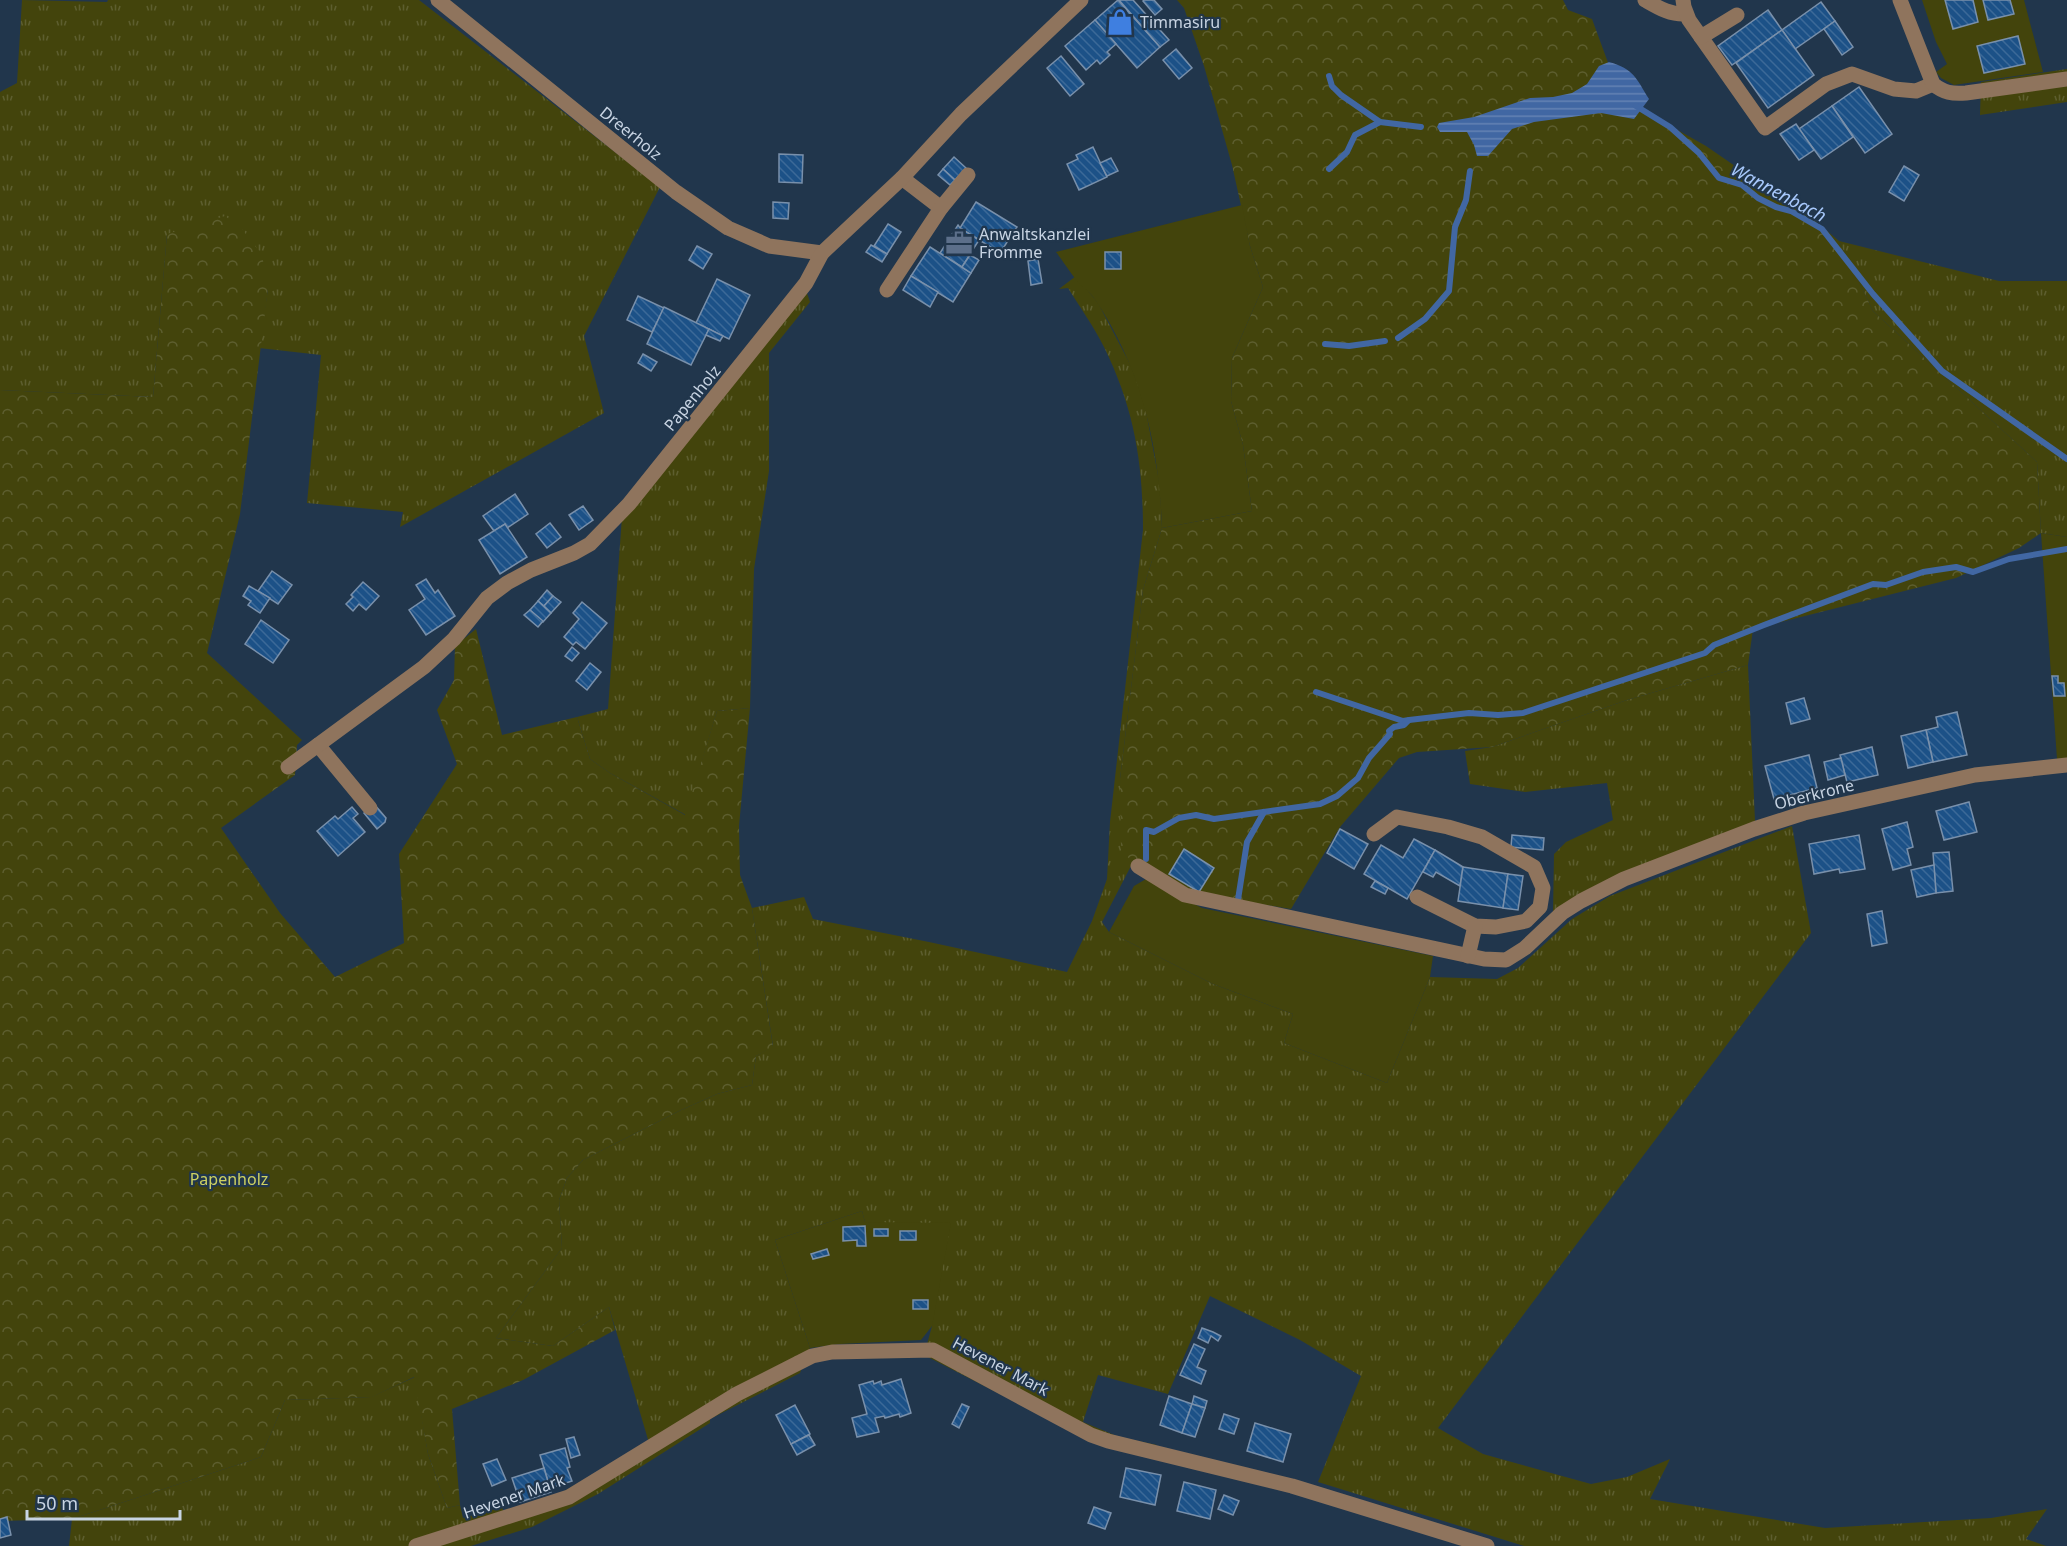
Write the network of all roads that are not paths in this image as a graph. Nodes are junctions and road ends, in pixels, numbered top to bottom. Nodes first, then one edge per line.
1 (438, 0) edge
2 (1081, 0) edge
3 (1645, 0) edge
4 (1900, 0) edge
5 (1685, 7) edge
6 (1737, 15) dead end
7 (1701, 37) junction
8 (2067, 79) edge
9 (1933, 84) junction
10 (968, 175) dead end
11 (902, 178) junction
12 (942, 208) junction
13 (822, 253) junction
14 (887, 290) dead end
15 (318, 745) junction
16 (2067, 765) edge
17 (288, 767) dead end
18 (370, 808) dead end
19 (1374, 834) dead end
20 (1138, 866) dead end
21 (1417, 897) dead end
22 (1475, 926) junction
23 (1468, 956) junction
24 (416, 1546) edge
25 (1487, 1546) edge

1 - 13 street, Dreerholz
2 - 11 street, Papenholz
3 - 5 street
4 - 9 street
5 - 7 street
6 - 7 street
7 - 9 street
8 - 9 street
10 - 12 street
11 - 12 street
11 - 13 street, Papenholz
12 - 14 street
13 - 15 street, Papenholz
15 - 17 street, Papenholz
15 - 18 street
16 - 23 street, Oberkrone
19 - 22 street
20 - 23 street, Oberkrone
21 - 22 street
22 - 23 street
24 - 25 street, Hevener Mark

